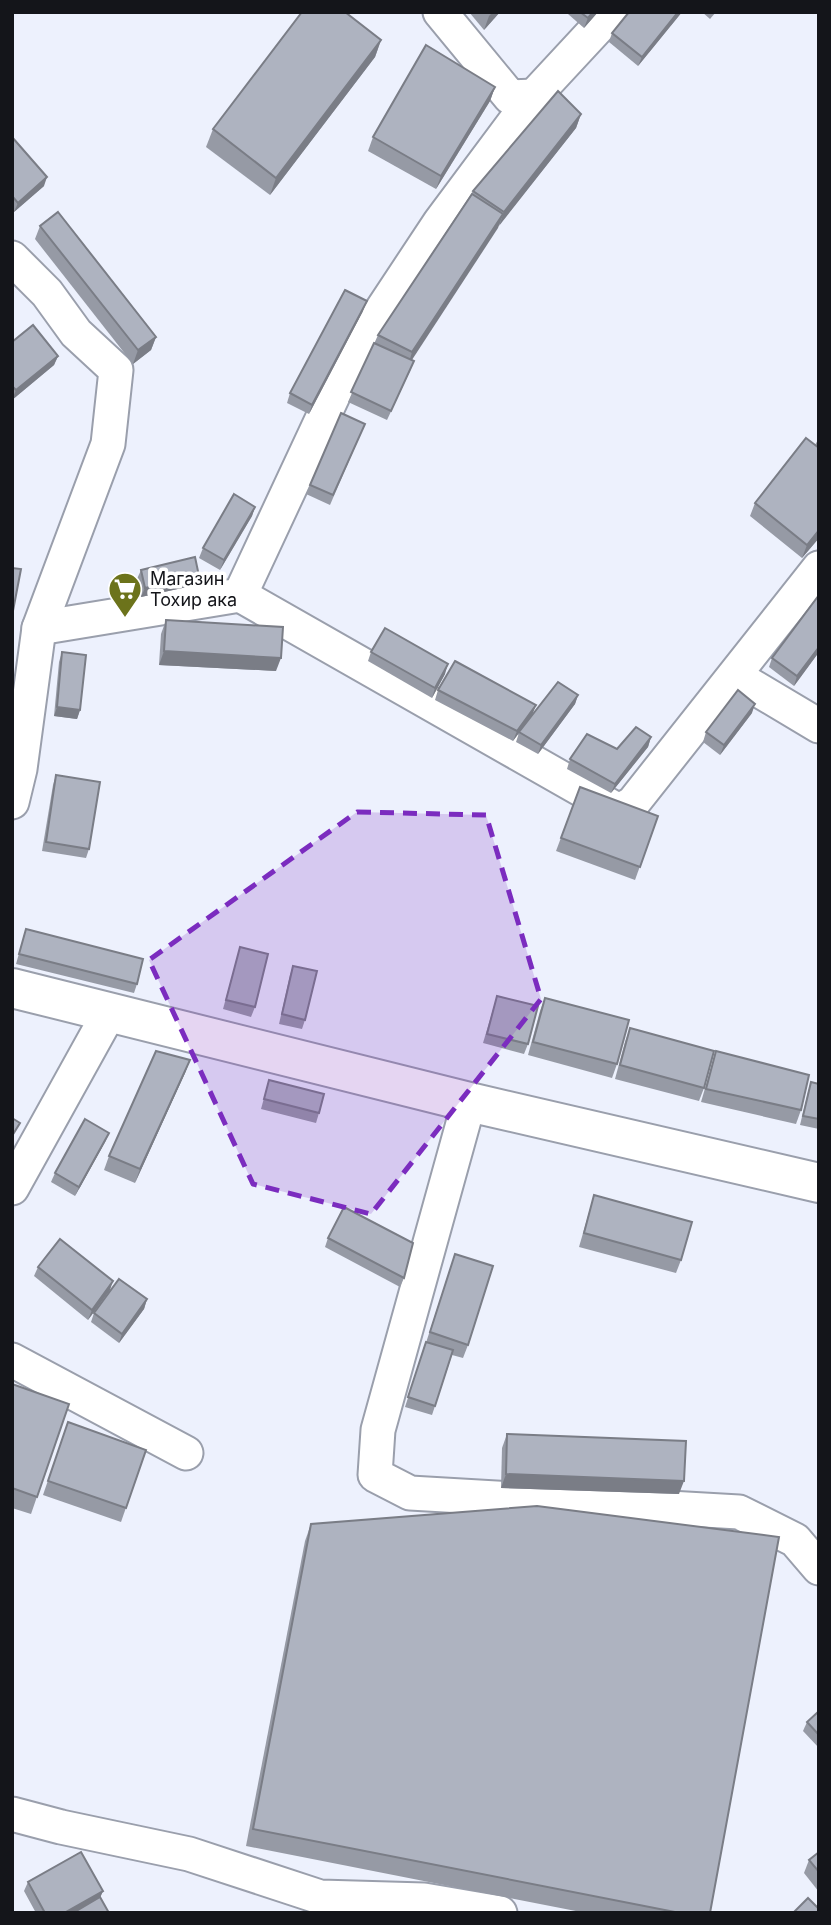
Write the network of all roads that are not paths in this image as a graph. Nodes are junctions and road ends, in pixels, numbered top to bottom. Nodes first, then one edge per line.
1 (440, 12) edge
2 (612, 12) edge
3 (534, 96) junction
4 (12, 258) edge
5 (819, 568) edge
6 (240, 595) junction
7 (39, 628) junction
8 (735, 676) junction
9 (819, 726) edge
10 (12, 802) edge
11 (12, 988) edge
12 (109, 1013) junction
13 (469, 1102) junction
14 (819, 1183) edge
15 (12, 1188) edge
16 (12, 1360) edge
17 (186, 1453) dead end
18 (819, 1568) edge
19 (12, 1814) edge
20 (500, 1913) edge

1 - 3 street
2 - 3 street
3 - 6 street
4 - 7 street
5 - 8 street
6 - 7 street
6 - 8 street
7 - 10 street
8 - 9 street
11 - 12 main road
12 - 13 main road
12 - 15 street
13 - 14 main road
13 - 18 street
16 - 17 street
19 - 20 street

